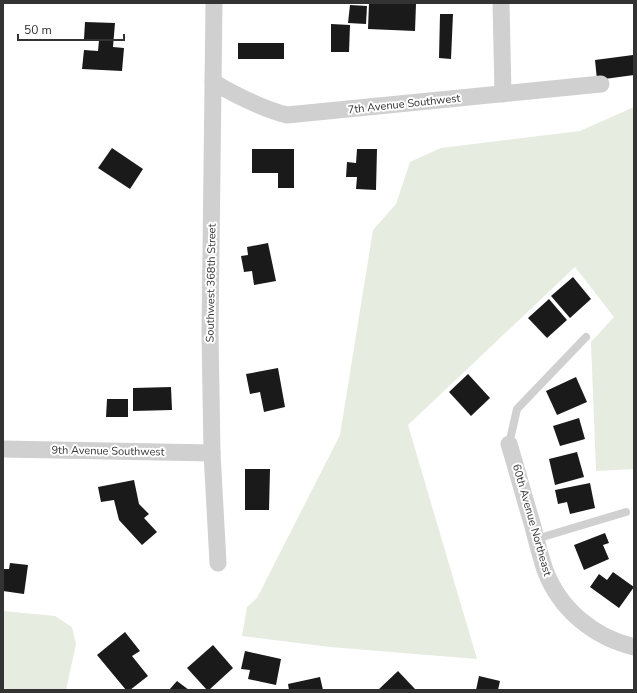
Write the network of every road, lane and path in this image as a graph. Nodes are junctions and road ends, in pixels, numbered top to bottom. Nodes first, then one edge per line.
1 (214, 3) edge
2 (501, 3) edge
3 (213, 82) junction
4 (601, 84) dead end
5 (503, 94) junction
6 (586, 337) dead end
7 (509, 444) joint
8 (3, 449) edge
9 (212, 453) junction
10 (626, 512) dead end
11 (536, 539) junction
12 (218, 563) dead end
13 (634, 647) edge

1 - 3 street, Southwest 368th Street
2 - 5 street
3 - 5 street, 7th Avenue Southwest
3 - 9 street, Southwest 368th Street
4 - 5 street, 7th Avenue Southwest
6 - 7 lane
7 - 11 street, 60th Avenue Northeast
8 - 9 street, 9th Avenue Southwest
9 - 12 street, Southwest 368th Street
10 - 11 lane
11 - 13 street, 60th Avenue Northeast

